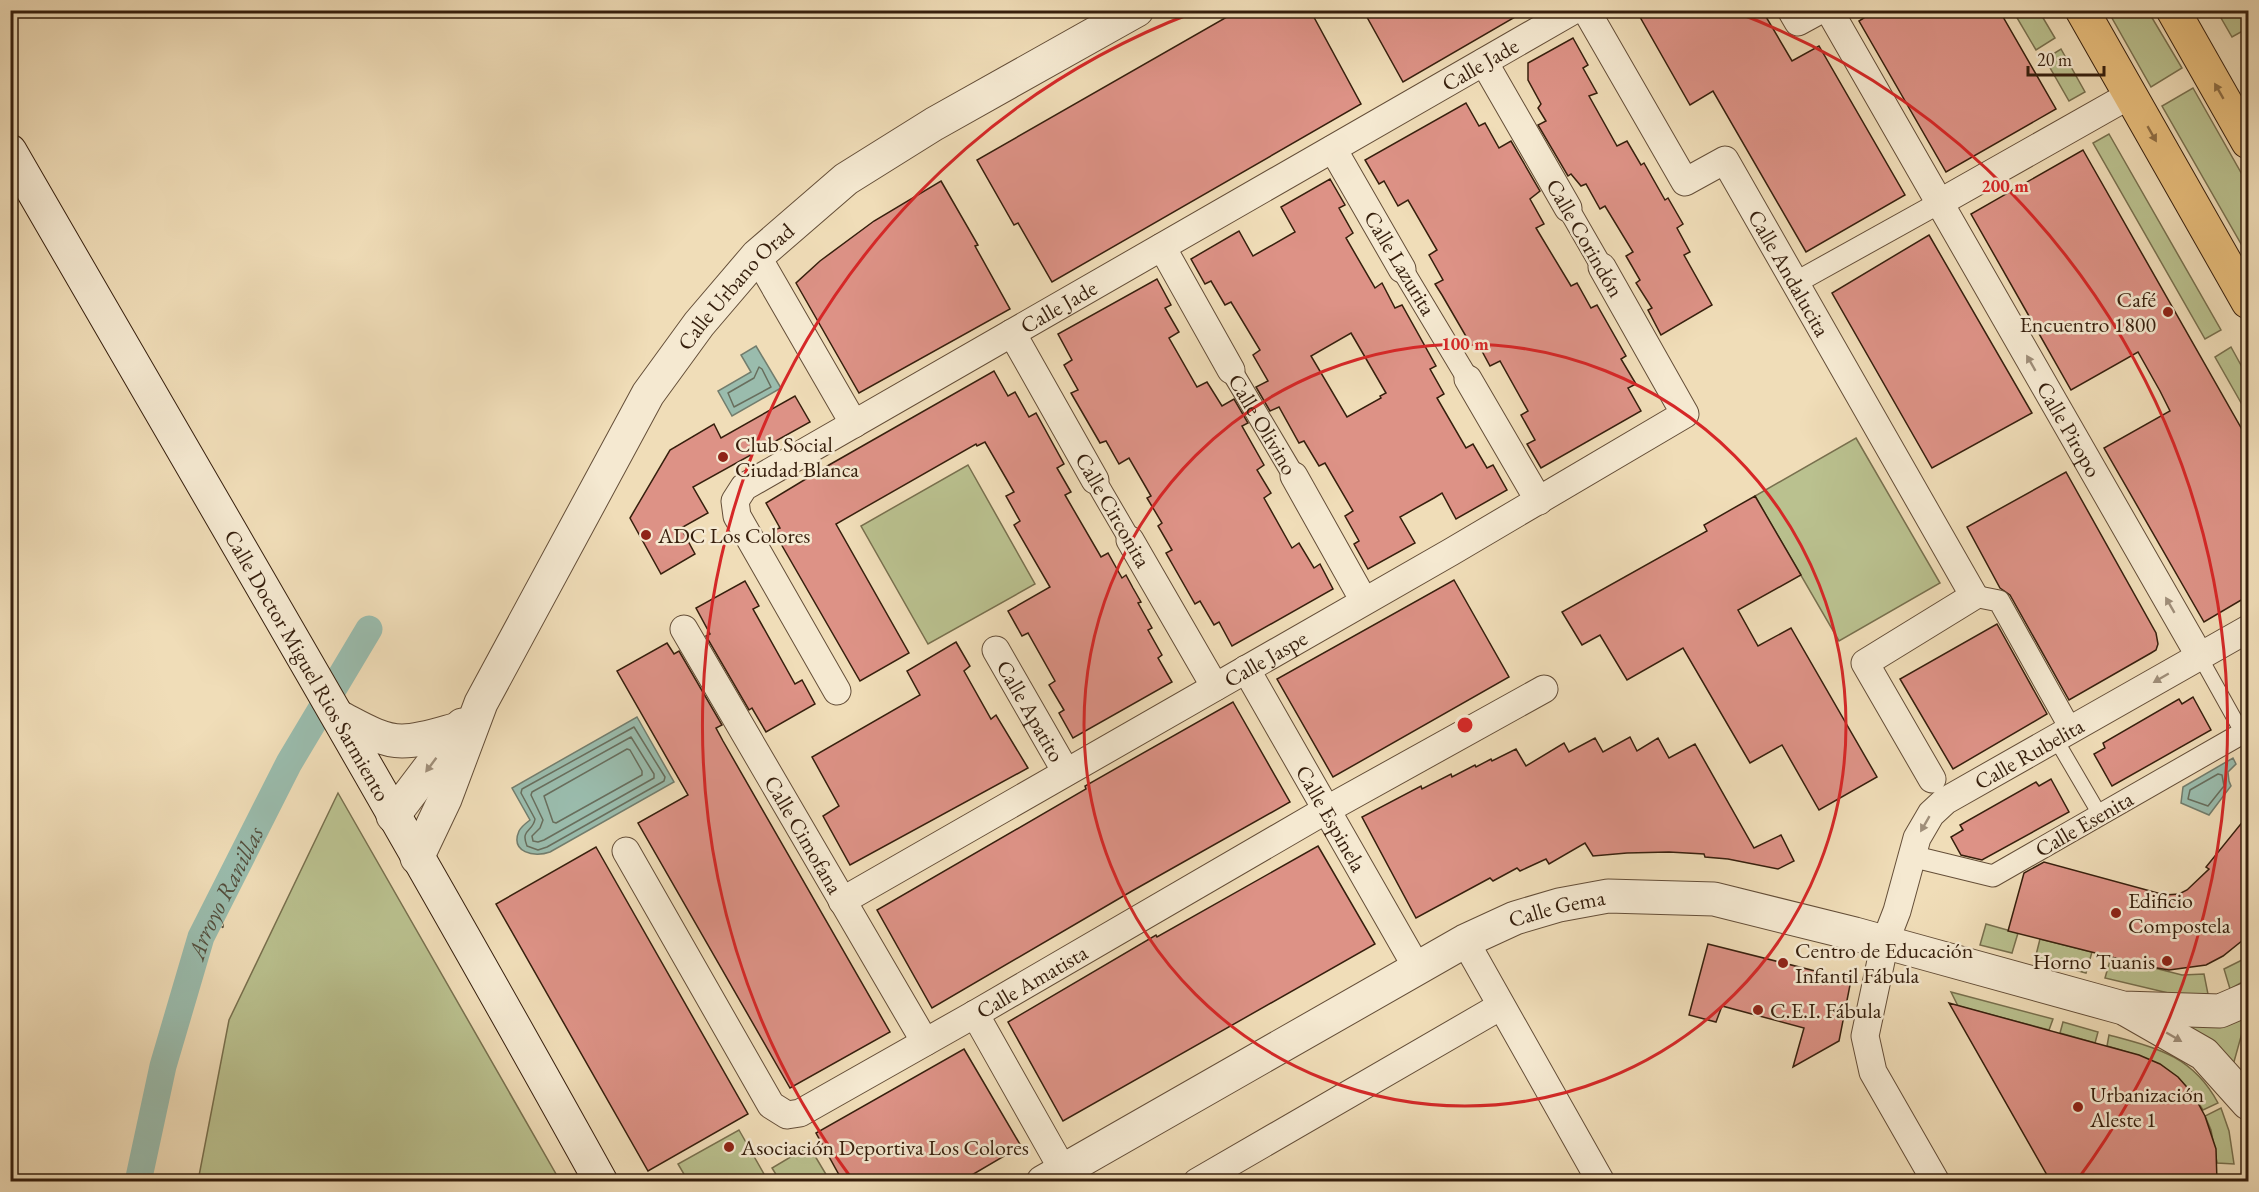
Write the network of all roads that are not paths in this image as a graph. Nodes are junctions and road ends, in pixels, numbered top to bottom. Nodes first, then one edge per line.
1 (1137, 10) edge
2 (1574, 10) edge
3 (1586, 10) edge
4 (1791, 10) edge
5 (1820, 10) edge
6 (1828, 10) edge
7 (2082, 10) edge
8 (2173, 10) edge
9 (1484, 62) junction
10 (2130, 95) junction
11 (2248, 142) edge
12 (1334, 149) junction
13 (10, 151) edge
14 (1939, 203) junction
15 (1568, 208) joint
16 (1162, 247) junction
17 (757, 256) junction
18 (1602, 267) joint
19 (1402, 269) joint
20 (1795, 283) junction
21 (2248, 302) edge
22 (1012, 333) junction
23 (1231, 370) joint
24 (1468, 379) joint
25 (1685, 414) joint
26 (854, 424) junction
27 (1294, 476) joint
28 (1095, 480) joint
29 (1539, 501) junction
30 (1130, 540) joint
31 (1974, 596) junction
32 (1364, 601) junction
33 (684, 629) dead end
34 (2248, 629) edge
35 (996, 650) dead end
36 (2199, 656) junction
37 (1246, 669) junction
38 (1215, 687) junction
39 (1544, 689) dead end
40 (837, 692) dead end
41 (480, 703) junction
42 (339, 717) junction
43 (2243, 727) edge
44 (458, 729) junction
45 (2063, 734) junction
46 (1066, 772) junction
47 (1938, 790) junction
48 (445, 799) junction
49 (2096, 808) dead end
50 (1326, 810) junction
51 (393, 816) junction
52 (626, 851) dead end
53 (1911, 856) junction
54 (417, 858) junction
55 (843, 901) junction
56 (1465, 941) junction
57 (1885, 942) junction
58 (1417, 968) junction
59 (2248, 999) edge
60 (1501, 1006) junction
61 (2123, 1008) junction
62 (975, 1014) junction
63 (925, 1042) junction
64 (2248, 1103) edge
65 (1053, 1176) edge
66 (601, 1182) edge
67 (1197, 1182) edge
68 (1601, 1182) edge
69 (1936, 1182) edge

1 - 17 street, Calle Urbano Orad
2 - 9 street, Calle Jade
3 - 20 street, Calle Andalucita
4 - 5 street
6 - 14 street, Calle Piropo
7 - 10 main road
11 -> 8 main road
9 - 12 street, Calle Jade
9 - 15 street, Calle Corindón
10 - 14 street
10 -> 21 main road
12 - 16 street, Calle Jade
12 - 19 street, Calle Lazurita
13 - 42 street, Calle Doctor Miguel Rios Sarmiento
14 - 20 street
36 -> 14 street, Calle Piropo
15 - 18 street, Calle Corindón
16 - 22 street, Calle Jade
16 - 23 street, Calle Olivino
17 - 26 street
17 - 41 street, Calle Urbano Orad
18 - 25 street, Calle Corindón
19 - 24 street, Calle Lazurita
20 - 31 street, Calle Andalucita
22 - 26 street, Calle Jade
22 - 28 street, Calle Circonita
23 - 27 street, Calle Olivino
24 - 29 street, Calle Lazurita
25 - 29 street, Calle Jaspe
26 - 40 street, Calle Jade
27 - 32 street, Calle Olivino
28 - 30 street, Calle Circonita
29 - 32 street, Calle Jaspe
30 - 38 street, Calle Circonita
31 - 45 street
31 - 47 street
32 - 37 street, Calle Jaspe
33 - 55 street, Calle Cimofana
34 - 36 street, Calle Rubelita
35 - 46 street, Calle Apatito
36 - 43 lane
36 -> 45 street, Calle Rubelita
37 - 38 street, Calle Jaspe
37 - 50 street, Calle Espinela
38 - 46 street, Calle Jaspe
39 - 50 street, Calle Amatista
41 - 44 street, Calle Urbano Orad
41 - 48 street, Calle Urbano Orad
42 - 44 street
42 - 51 street, Calle Doctor Miguel Rios Sarmiento
43 - 53 street, Calle Esenita
44 -> 51 street, Calle Urbano Orad
45 - 47 street, Calle Rubelita
45 - 49 lane
46 - 55 street, Calle Jaspe
47 -> 53 street, Calle Rubelita
48 - 51 street
48 - 54 street, Calle Urbano Orad
50 - 58 street, Calle Espinela
50 - 62 street, Calle Amatista
51 - 54 street, Calle Doctor Miguel Rios Sarmiento
52 - 63 street, Calle Amatista
53 - 57 street, Calle Rubelita
54 - 66 street, Calle Doctor Miguel Rios Sarmiento
55 - 63 street, Calle Cimofana
56 - 57 street, Calle Gema
56 - 58 street, Calle Gema
56 - 60 street
57 - 61 street, Calle Gema
57 - 69 street, Calle Rubelita
58 - 65 street, Calle Gema
59 - 61 street
60 - 67 street
60 - 68 street
61 -> 64 street
62 - 63 street, Calle Amatista
62 - 65 street

